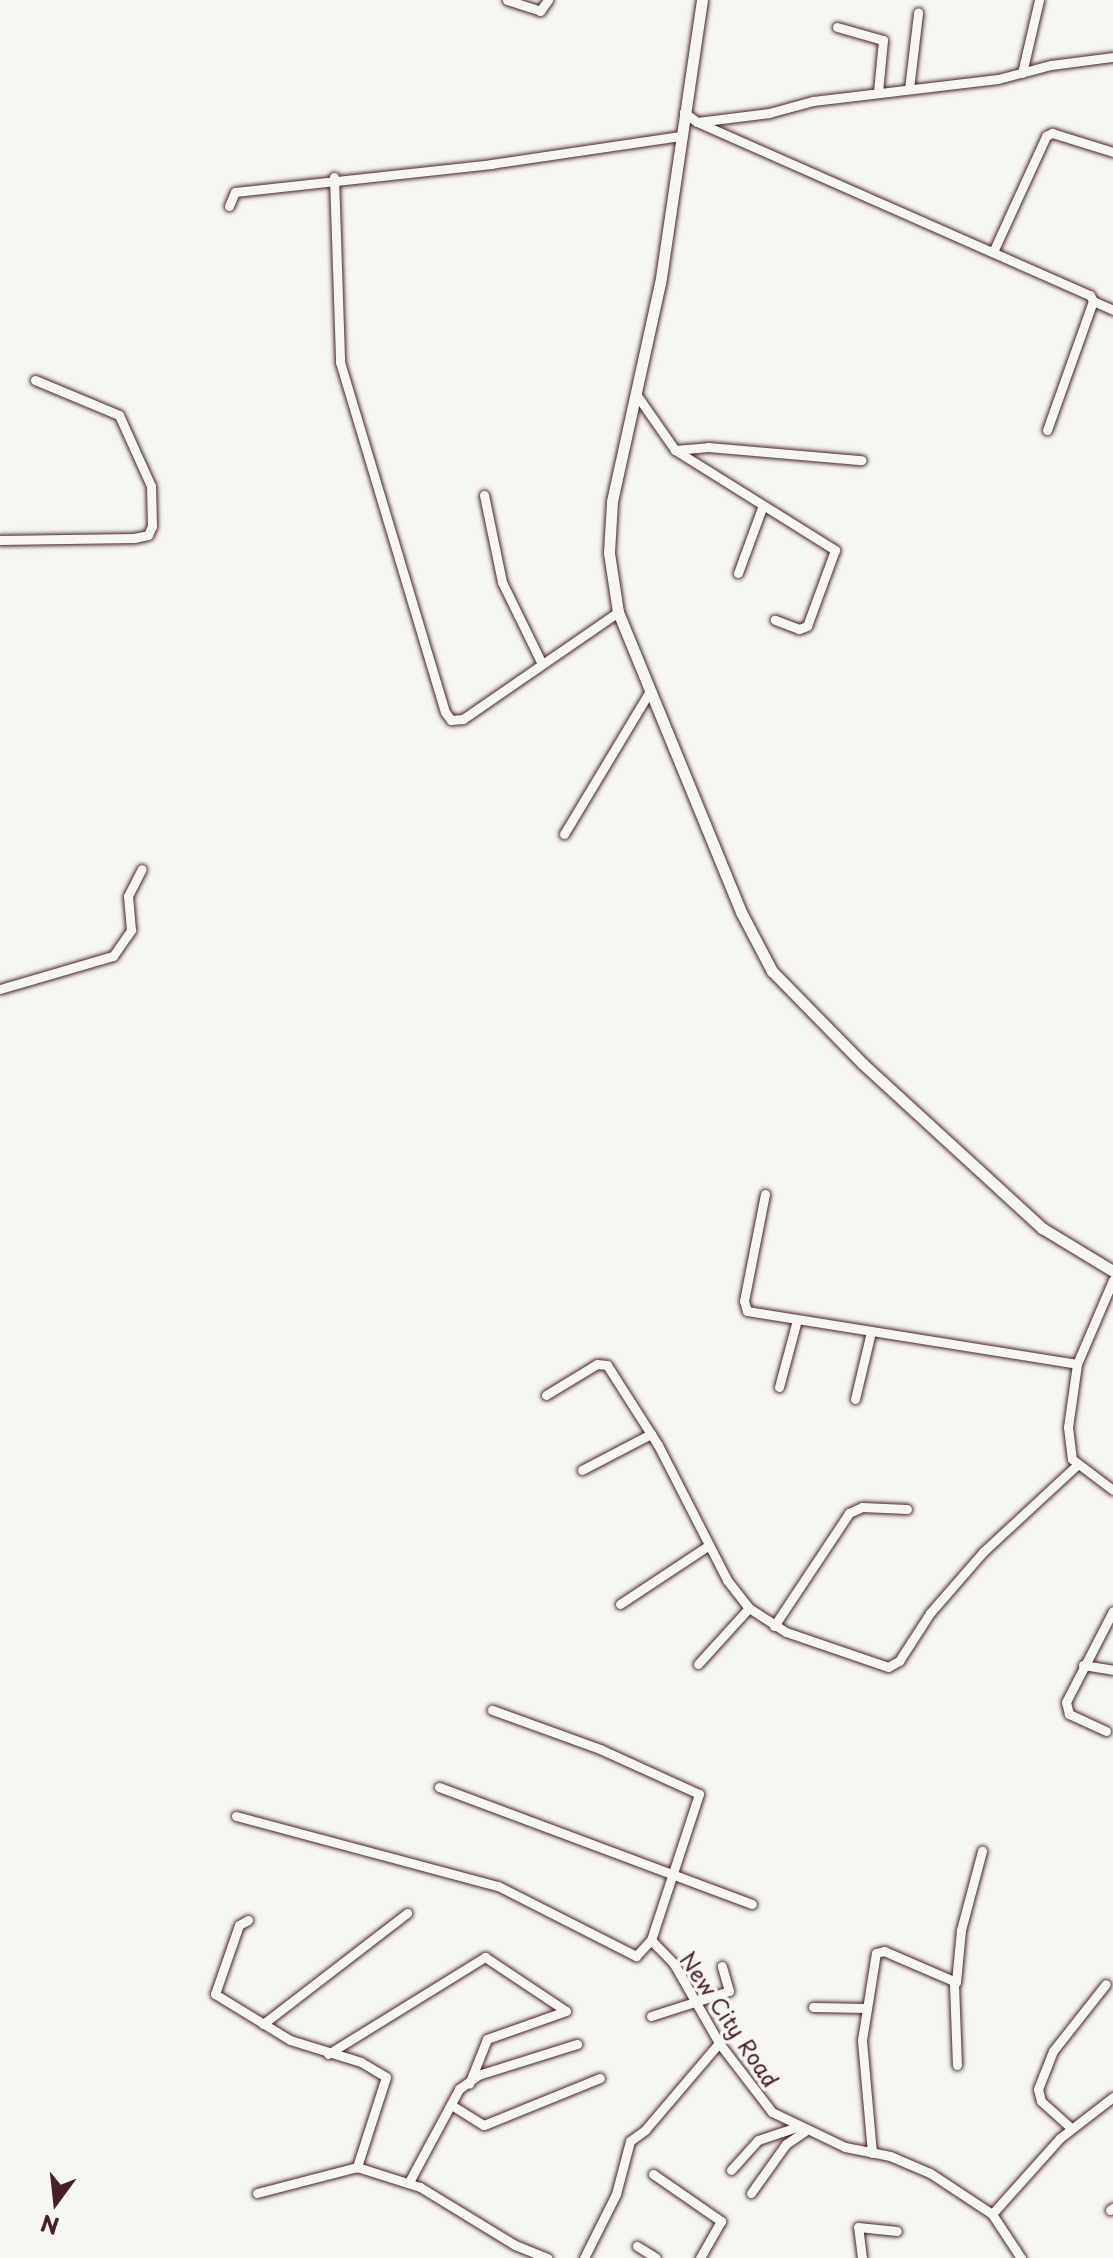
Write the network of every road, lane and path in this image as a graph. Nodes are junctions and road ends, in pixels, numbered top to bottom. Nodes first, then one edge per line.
1 (507, 0) edge
2 (548, 0) edge
3 (702, 0) edge
4 (1039, 0) edge
5 (918, 13) dead end
6 (837, 27) dead end
7 (1113, 57) edge
8 (1022, 73) junction
9 (909, 89) junction
10 (878, 92) junction
11 (684, 112) junction
12 (697, 122) junction
13 (681, 136) junction
14 (1113, 152) edge
15 (334, 177) junction
16 (229, 206) dead end
17 (993, 252) junction
18 (1093, 301) junction
19 (1113, 310) edge
20 (35, 380) dead end
21 (636, 394) junction
22 (1047, 430) dead end
23 (675, 450) junction
24 (861, 460) dead end
25 (484, 495) dead end
26 (763, 505) junction
27 (0, 540) edge
28 (738, 573) dead end
29 (618, 612) junction
30 (775, 620) dead end
31 (542, 664) junction
32 (650, 691) junction
33 (564, 834) dead end
34 (142, 869) dead end
35 (0, 989) edge
36 (765, 1194) dead end
37 (1113, 1271) edge
38 (1113, 1280) edge
39 (797, 1320) junction
40 (871, 1332) junction
41 (1077, 1364) junction
42 (779, 1387) dead end
43 (546, 1395) dead end
44 (855, 1399) dead end
45 (651, 1434) junction
46 (1077, 1465) junction
47 (582, 1470) dead end
48 (1113, 1490) edge
49 (907, 1509) dead end
50 (709, 1545) junction
51 (620, 1604) dead end
52 (749, 1608) junction
53 (1113, 1611) edge
54 (774, 1626) junction
55 (698, 1664) dead end
56 (1083, 1665) junction
57 (1113, 1670) edge
58 (492, 1710) dead end
59 (1106, 1731) dead end
60 (439, 1787) dead end
61 (236, 1816) dead end
62 (982, 1851) dead end
63 (674, 1876) junction
64 (752, 1904) dead end
65 (407, 1913) dead end
66 (248, 1920) dead end
67 (651, 1940) junction
68 (722, 1966) dead end
69 (954, 1984) junction
70 (1106, 1984) dead end
71 (698, 2003) junction
72 (813, 2007) dead end
73 (867, 2008) junction
74 (651, 2016) dead end
75 (263, 2024) junction
76 (719, 2043) junction
77 (577, 2044) dead end
78 (328, 2054) junction
79 (957, 2065) dead end
80 (600, 2078) dead end
81 (469, 2084) junction
82 (1113, 2097) edge
83 (453, 2106) junction
84 (1071, 2128) junction
85 (801, 2129) junction
86 (872, 2153) junction
87 (357, 2167) junction
88 (731, 2170) dead end
89 (653, 2174) dead end
90 (409, 2182) junction
91 (257, 2193) dead end
92 (751, 2193) dead end
93 (992, 2214) junction
94 (897, 2231) dead end
95 (637, 2246) dead end
96 (548, 2258) edge
97 (584, 2258) edge
98 (656, 2258) edge
99 (700, 2258) edge
100 (862, 2258) edge
101 (1021, 2258) edge

1 - 2 street
3 - 11 street
4 - 8 street
5 - 9 street
6 - 10 street
7 - 8 street
8 - 9 street
9 - 10 street
10 - 12 street
11 - 12 street
11 - 13 street
12 - 17 street
13 - 15 street
13 - 21 street
14 - 17 street
15 - 16 street
15 - 31 street
17 - 18 street
18 - 19 street
18 - 22 street
20 - 27 street
21 - 23 street
21 - 29 street
23 - 24 street
23 - 26 street
25 - 31 street
26 - 28 street
26 - 30 street
29 - 31 street
29 - 32 street
32 - 33 street
32 - 37 street
34 - 35 street
36 - 39 street
38 - 41 street
39 - 40 street
39 - 42 street
40 - 41 street
40 - 44 street
41 - 46 street
43 - 45 street
45 - 47 street
45 - 50 street
46 - 48 street
46 - 54 street
49 - 54 street
50 - 51 street
50 - 52 street
52 - 54 street
52 - 55 street
53 - 56 street
56 - 57 street
56 - 59 street
58 - 63 street
60 - 63 street
61 - 67 street
62 - 69 street
63 - 64 street
63 - 67 street
65 - 75 street
66 - 75 street
67 - 71 street, New City Road
68 - 71 street
69 - 73 street
69 - 79 street
70 - 84 street
71 - 74 street
71 - 76 street, New City Road
72 - 73 street
73 - 86 street
75 - 78 street
76 - 85 street, New City Road
76 - 97 street
77 - 81 street
78 - 81 street
78 - 87 street
80 - 83 street
81 - 83 street
82 - 84 street
83 - 90 street
84 - 93 street
85 - 86 street, New City Road
85 - 88 street
85 - 92 street
86 - 93 street, New City Road
87 - 90 street
87 - 91 street
89 - 99 street
90 - 96 street
93 - 101 street, New City Road
94 - 100 street
95 - 98 street

